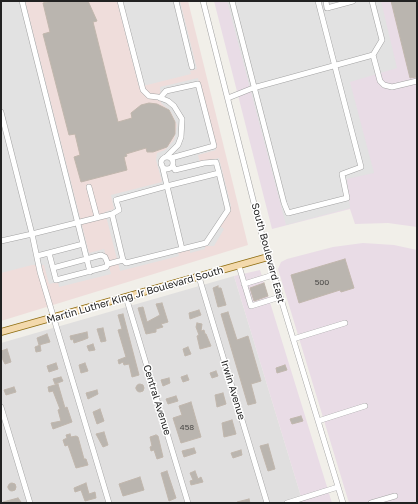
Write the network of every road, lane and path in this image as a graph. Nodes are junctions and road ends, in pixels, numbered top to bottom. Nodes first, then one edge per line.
1 (22, 1) edge
2 (120, 1) edge
3 (176, 1) edge
4 (203, 1) edge
5 (232, 1) edge
6 (318, 1) edge
7 (326, 1) edge
8 (353, 1) edge
9 (372, 1) edge
10 (372, 55) junction
11 (336, 66) junction
12 (192, 68) dead end
13 (417, 81) edge
14 (253, 88) junction
15 (160, 98) junction
16 (228, 98) junction
17 (1, 112) edge
18 (169, 157) junction
19 (162, 165) junction
20 (173, 166) junction
21 (219, 173) junction
22 (167, 186) junction
23 (89, 187) dead end
24 (112, 214) junction
25 (97, 217) junction
26 (78, 222) junction
27 (32, 234) junction
28 (1, 241) edge
29 (83, 244) junction
30 (182, 249) junction
31 (49, 253) junction
32 (37, 256) junction
33 (268, 257) junction
34 (86, 259) junction
35 (123, 260) junction
36 (108, 264) junction
37 (239, 266) junction
38 (53, 268) junction
39 (90, 272) junction
40 (273, 275) junction
41 (199, 277) junction
42 (244, 284) junction
43 (126, 297) junction
44 (280, 297) junction
45 (53, 318) junction
46 (345, 322) dead end
47 (1, 332) edge
48 (293, 339) junction
49 (365, 406) dead end
50 (1, 407) edge
51 (318, 421) junction
52 (338, 488) junction
53 (395, 496) dead end
54 (30, 503) edge
55 (109, 503) edge
56 (188, 503) edge
57 (267, 503) edge
58 (287, 503) edge
59 (343, 503) edge
60 (371, 503) edge

1 - 26 street
2 - 15 street
3 - 12 street
4 - 16 street, South Boulevard East
5 - 14 street
6 - 11 street
7 - 8 street
9 - 10 street
10 - 11 street
10 - 13 street
11 - 14 street
11 - 14 street
14 - 16 street
15 - 18 street
15 - 18 street
16 - 33 street, South Boulevard East
17 - 27 street
18 - 19 street
18 - 20 street
19 - 20 street
19 - 22 street
20 - 21 street
21 - 22 street
21 - 30 street
22 - 24 street
22 - 30 street
23 - 25 street
24 - 25 street
24 - 35 street
25 - 26 street
26 - 27 street
26 - 29 street
27 - 28 street
27 - 32 street
29 - 31 street
29 - 34 street
30 - 35 street
31 - 32 street
31 - 38 street
32 - 45 street
33 - 37 main road, Martin Luther King Jr Boulevard South
33 - 40 street, South Boulevard East
34 - 36 street
34 - 38 street
34 - 39 street
35 - 36 street
36 - 39 street
37 - 41 main road, Martin Luther King Jr Boulevard South
37 - 42 street
38 - 39 street
40 - 42 street
40 - 44 street, South Boulevard East
41 - 43 main road, Martin Luther King Jr Boulevard South
41 - 57 street, Irwin Avenue
42 - 44 street
43 - 45 main road, Martin Luther King Jr Boulevard South
43 - 56 street, Central Avenue
44 - 48 street, South Boulevard East
45 - 47 main road, Martin Luther King Jr Boulevard South
45 - 55 street
46 - 48 street
48 - 51 street, South Boulevard East
49 - 51 street
50 - 54 street
51 - 52 street, South Boulevard East
52 - 58 street
52 - 59 street, South Boulevard East
53 - 60 street

